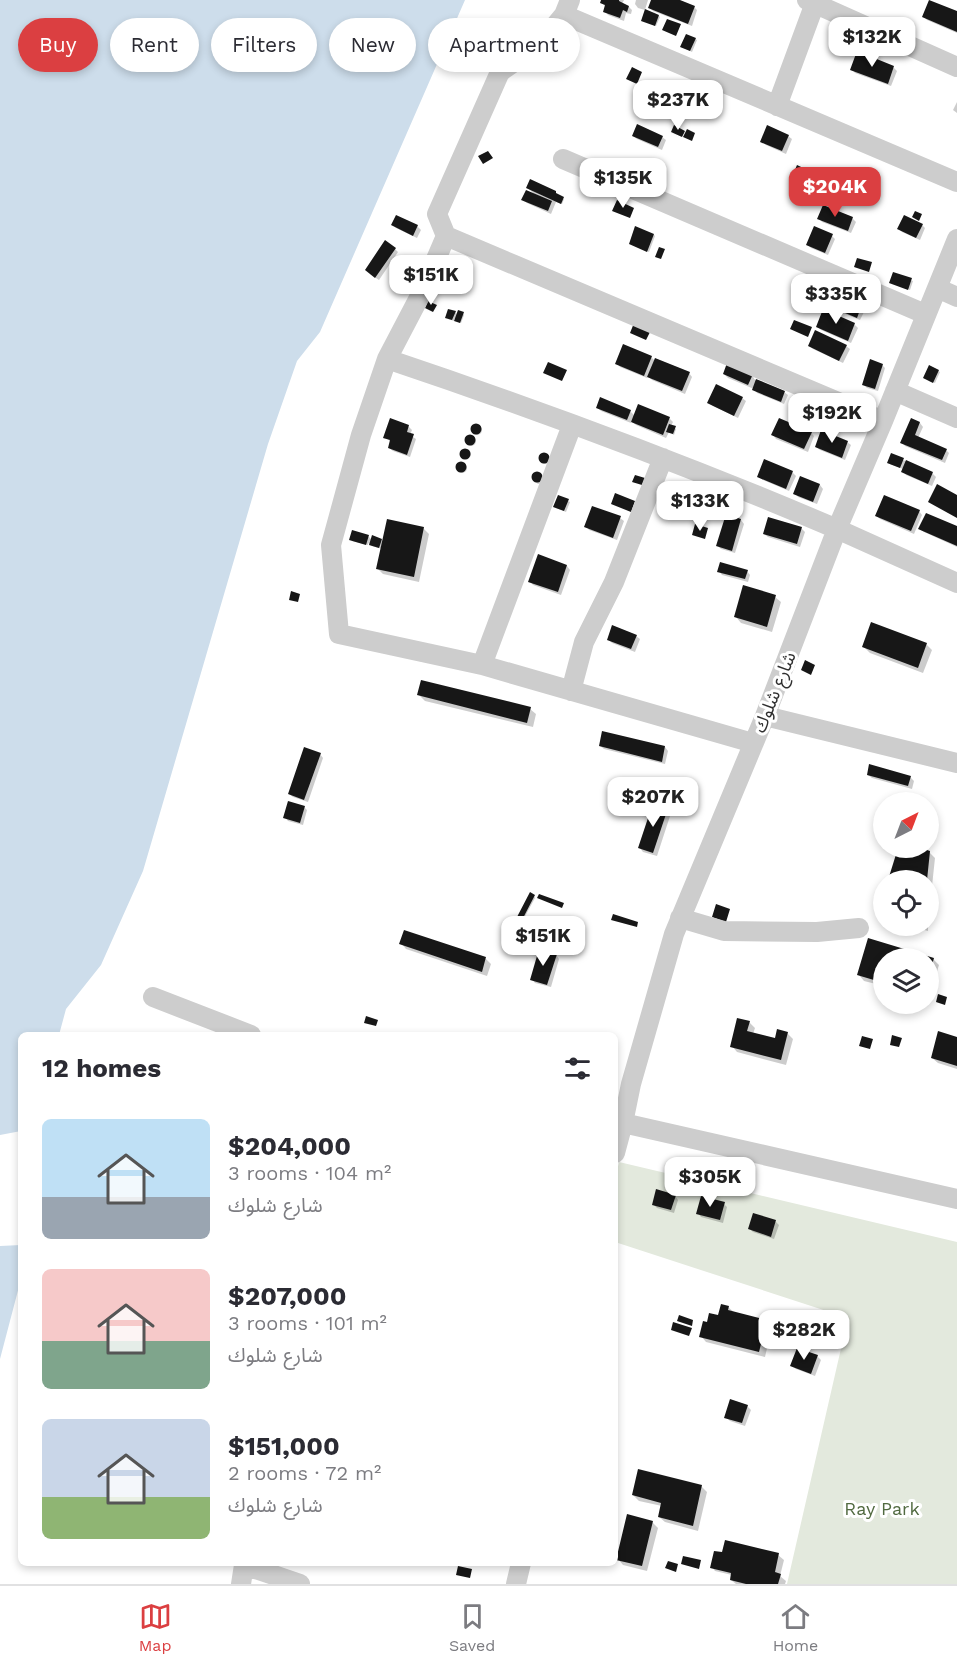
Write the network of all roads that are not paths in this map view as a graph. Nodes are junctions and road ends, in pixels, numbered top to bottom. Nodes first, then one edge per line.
1 (811, 2) edge
2 (567, 8) edge
3 (957, 67) edge
4 (777, 105) junction
5 (563, 159) dead end
6 (957, 182) edge
7 (446, 236) junction
8 (957, 239) edge
9 (937, 288) junction
10 (957, 297) edge
11 (926, 314) junction
12 (387, 359) junction
13 (895, 391) junction
14 (957, 418) edge
15 (883, 421) junction
16 (572, 425) junction
17 (663, 458) junction
18 (837, 529) junction
19 (957, 583) edge
20 (482, 665) junction
21 (571, 691) junction
22 (765, 716) junction
23 (753, 743) junction
24 (957, 763) edge
25 (680, 918) junction
26 (859, 928) dead end
27 (153, 997) dead end
28 (243, 1032) edge
29 (619, 1125) edge
30 (957, 1199) edge
31 (244, 1566) edge
32 (247, 1566) edge
33 (520, 1566) edge
34 (241, 1584) edge
35 (300, 1584) edge
36 (516, 1584) edge

1 - 3 street
1 - 4 street
2 - 4 street
2 - 7 street
4 - 6 street
5 - 11 street
7 - 12 street
7 - 15 street
8 - 9 street, شارع شلوك
9 - 10 street
9 - 11 street, شارع شلوك
11 - 13 street, شارع شلوك
12 - 16 street
12 - 20 street
13 - 14 street
13 - 15 street, شارع شلوك
15 - 18 street, شارع شلوك
16 - 17 street
16 - 20 street
17 - 18 street
17 - 21 street
18 - 19 street
18 - 22 street, شارع شلوك
20 - 21 street
21 - 23 street
22 - 23 street, شارع شلوك
22 - 24 street
23 - 25 street, شارع شلوك
25 - 26 street
25 - 29 street, شارع شلوك
27 - 28 street
29 - 30 street
31 - 34 street
32 - 35 street
33 - 36 street

